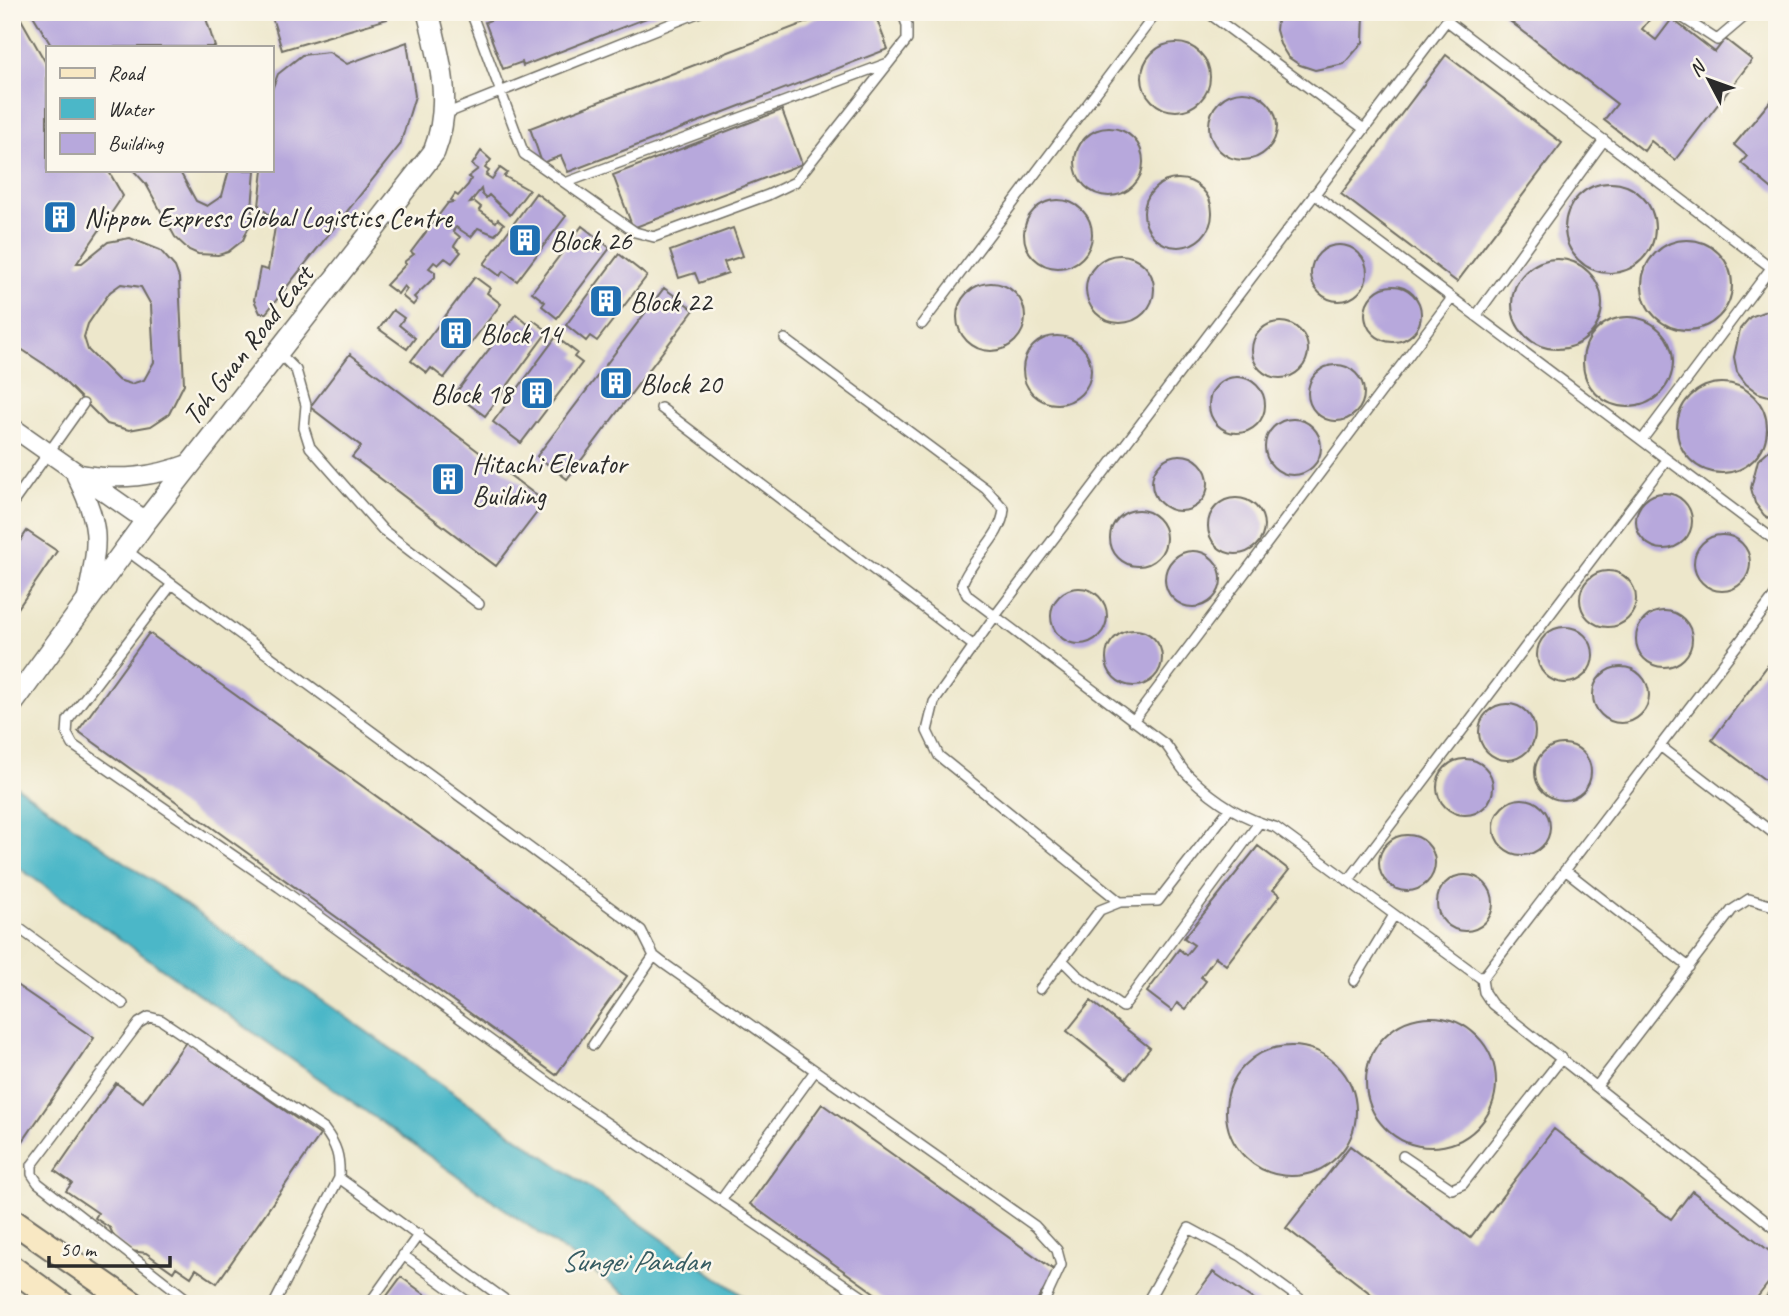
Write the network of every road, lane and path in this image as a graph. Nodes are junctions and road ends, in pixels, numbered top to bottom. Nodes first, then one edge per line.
1 (428, 12) edge
2 (700, 12) edge
3 (902, 12) edge
4 (1157, 12) edge
5 (1207, 12) edge
6 (1453, 12) edge
7 (1674, 12) edge
8 (1751, 12) edge
9 (475, 13) edge
10 (1447, 21) junction
11 (890, 62) junction
12 (502, 89) junction
13 (444, 114) junction
14 (1364, 128) junction
15 (1604, 140) junction
16 (565, 183) junction
17 (1314, 194) junction
18 (1775, 266) edge
19 (1452, 298) junction
20 (1476, 316) junction
21 (922, 324) dead end
22 (785, 339) dead end
23 (278, 352) junction
24 (83, 404) dead end
25 (661, 408) dead end
26 (15, 434) edge
27 (1642, 440) junction
28 (48, 453) junction
29 (1667, 460) junction
30 (191, 463) junction
31 (74, 472) junction
32 (12, 504) edge
33 (146, 521) junction
34 (1777, 542) edge
35 (125, 550) junction
36 (172, 584) junction
37 (1777, 593) edge
38 (86, 603) junction
39 (479, 604) dead end
40 (995, 616) junction
41 (974, 646) junction
42 (12, 704) edge
43 (1133, 721) junction
44 (1660, 746) junction
45 (1230, 808) junction
46 (1259, 823) junction
47 (1777, 836) edge
48 (1565, 870) junction
49 (1348, 881) junction
50 (1120, 902) junction
51 (1777, 907) edge
52 (1394, 915) junction
53 (12, 923) edge
54 (654, 956) junction
55 (1062, 960) junction
56 (1689, 967) junction
57 (1482, 979) junction
58 (1354, 981) dead end
59 (1040, 989) dead end
60 (123, 1004) dead end
61 (593, 1045) dead end
62 (1562, 1058) junction
63 (815, 1071) junction
64 (1597, 1086) junction
65 (1403, 1156) dead end
66 (339, 1178) junction
67 (721, 1200) junction
68 (12, 1220) edge
69 (1777, 1230) edge
70 (419, 1234) junction
71 (403, 1255) junction
72 (12, 1268) edge
73 (1777, 1291) edge
74 (62, 1304) edge
75 (133, 1304) edge
76 (192, 1304) edge
77 (274, 1304) edge
78 (369, 1304) edge
79 (471, 1304) edge
80 (510, 1304) edge
81 (873, 1304) edge
82 (1043, 1304) edge
83 (1146, 1304) edge
84 (1307, 1304) edge
85 (1767, 1304) edge

1 - 13 street, Toh Guan Road East
2 - 12 lane
3 - 11 lane
4 - 21 lane
5 - 14 lane
6 - 10 lane
7 - 8 lane
9 - 12 lane
10 - 14 lane
10 - 15 lane
11 - 16 lane
11 - 16 lane
12 - 13 lane
12 - 16 lane
13 - 23 street, Toh Guan Road East
14 - 17 lane
15 - 18 lane
15 - 20 lane
17 - 19 lane
17 - 40 lane
18 - 27 lane
19 - 20 lane
19 - 43 lane
20 - 27 lane
22 - 40 lane
23 - 30 street, Toh Guan Road East
23 - 39 lane
24 - 28 lane
25 - 41 lane
26 - 28 street
27 - 29 lane
28 - 31 street
28 - 32 lane
29 - 34 lane
29 - 49 lane
30 - 31 street
30 - 33 street, Toh Guan Road East
31 - 33 street
31 - 38 street
33 - 35 street, Toh Guan Road East
35 - 36 lane
35 - 38 street, Toh Guan Road East
36 - 54 lane
36 - 67 lane
37 - 44 lane
38 - 42 street, Toh Guan Road East
40 - 41 lane
40 - 43 lane
41 - 50 lane
43 - 45 lane
44 - 47 lane
44 - 48 lane
45 - 46 lane
45 - 50 lane
46 - 49 lane
46 - 55 lane
48 - 56 lane
48 - 57 lane
49 - 52 lane
50 - 55 lane
51 - 56 lane
52 - 57 lane
52 - 58 lane
53 - 60 lane
54 - 61 lane
54 - 63 lane
55 - 59 lane
56 - 64 lane
57 - 62 lane
62 - 64 lane
62 - 65 lane
63 - 67 lane
63 - 82 lane
64 - 69 lane
66 - 70 lane
66 - 76 lane
66 - 77 lane
67 - 81 lane
68 - 75 main road
70 - 71 lane
70 - 80 lane
71 - 78 lane
71 - 79 lane
72 - 74 main road
73 - 85 lane
83 - 84 lane

